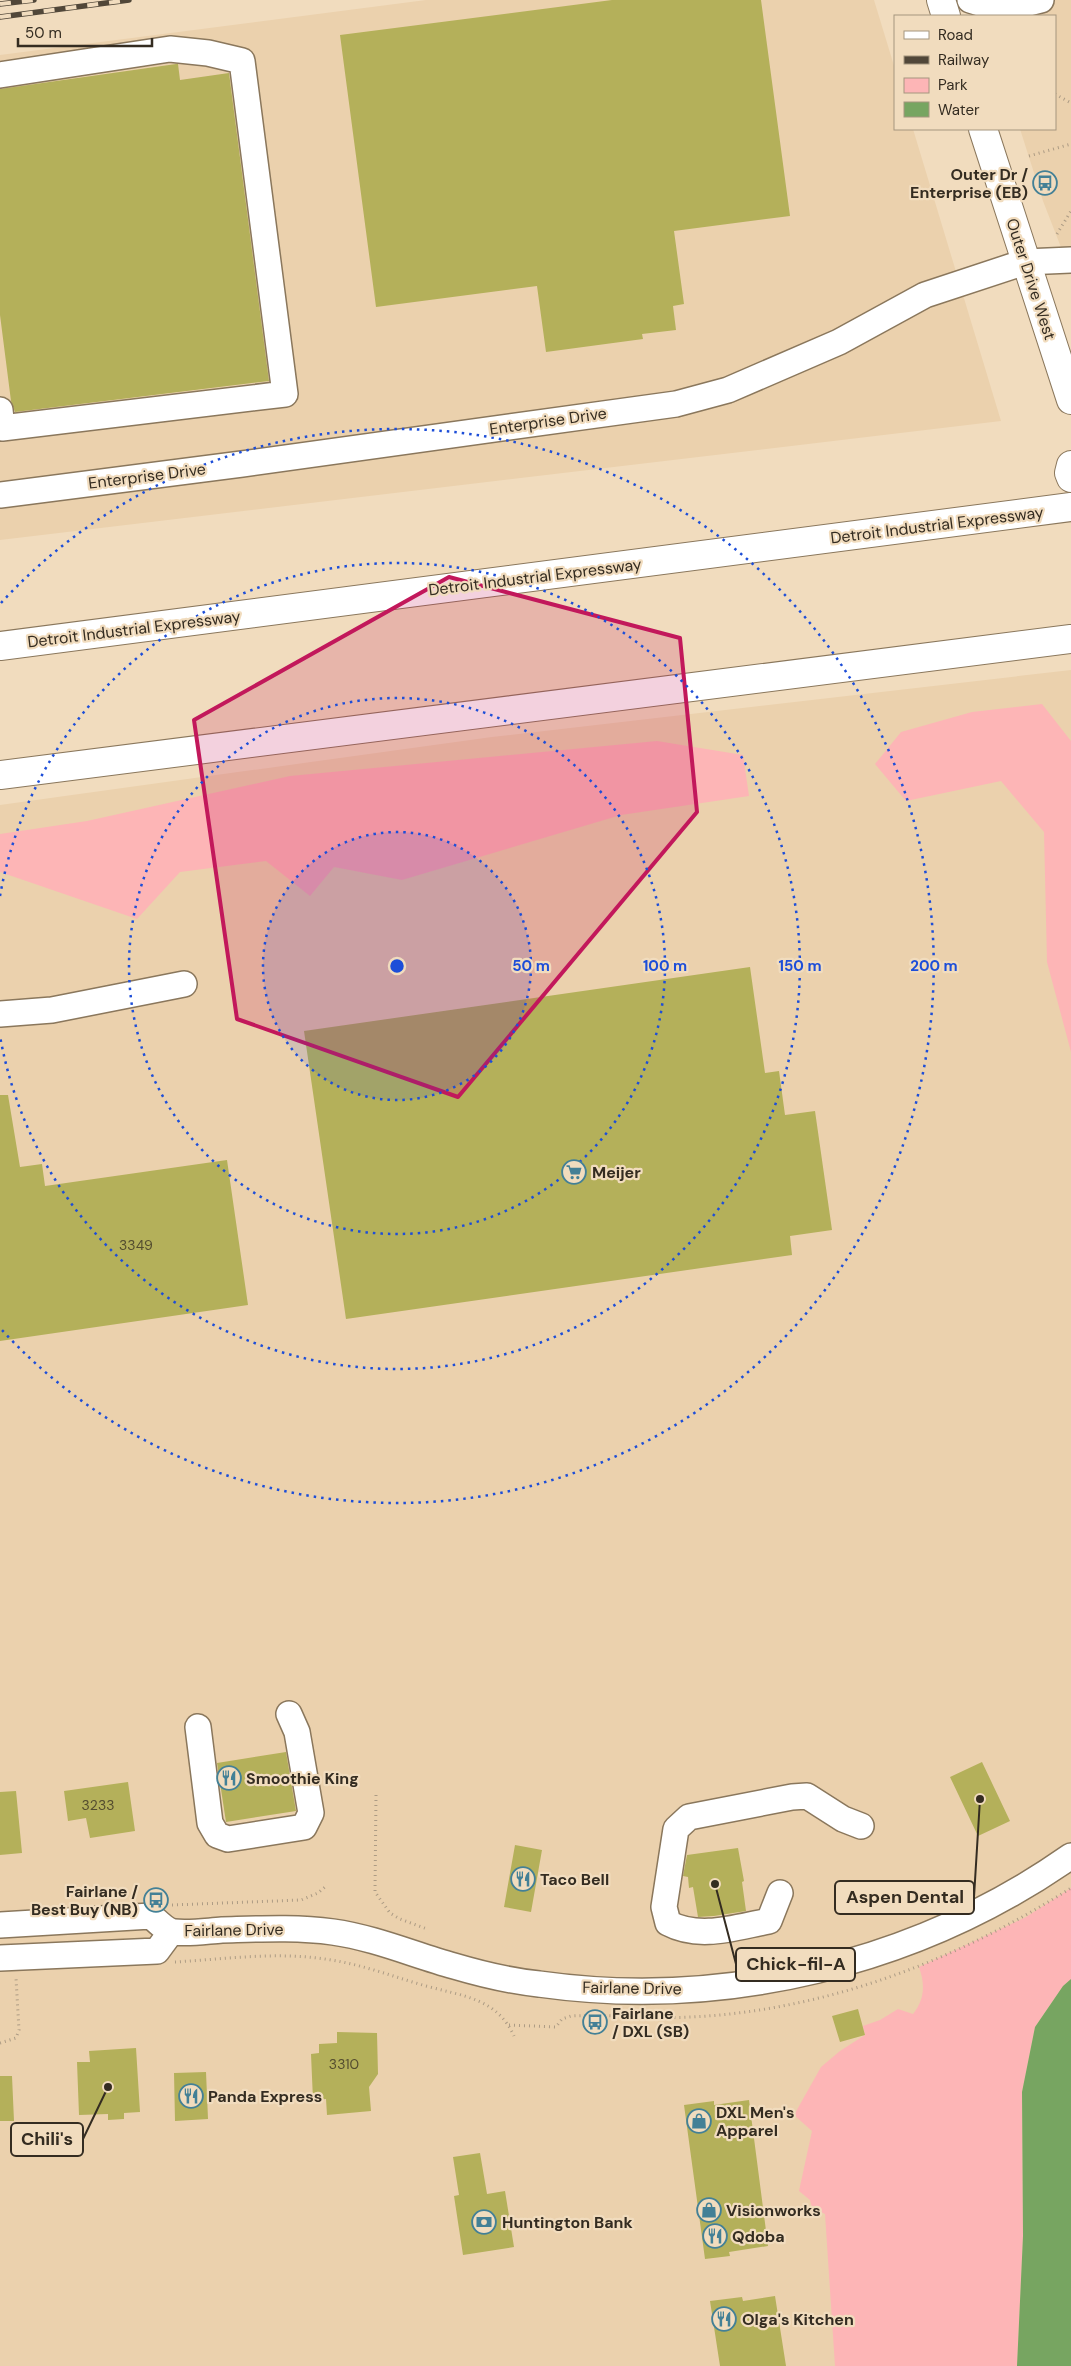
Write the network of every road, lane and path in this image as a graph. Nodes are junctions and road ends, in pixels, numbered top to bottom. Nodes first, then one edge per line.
1 (941, 0) edge
2 (970, 0) edge
3 (1041, 0) edge
4 (1046, 0) edge
5 (946, 15) edge
6 (1018, 15) edge
7 (0, 75) edge
8 (1056, 95) edge
9 (1071, 103) edge
10 (983, 130) edge
11 (1071, 144) edge
12 (1029, 156) dead end
13 (1071, 211) edge
14 (1058, 234) dead end
15 (1071, 260) edge
16 (1025, 262) junction
17 (1071, 400) edge
18 (0, 410) edge
19 (1071, 465) edge
20 (1071, 478) edge
21 (0, 495) edge
22 (1064, 508) edge
23 (1071, 639) edge
24 (0, 646) edge
25 (0, 775) edge
26 (184, 984) dead end
27 (0, 1014) edge
28 (289, 1714) dead end
29 (198, 1726) dead end
30 (376, 1795) dead end
31 (860, 1826) dead end
32 (1071, 1856) edge
33 (780, 1892) dead end
34 (0, 1925) edge
35 (428, 1929) dead end
36 (171, 1932) junction
37 (165, 1962) dead end
38 (8, 1964) edge
39 (509, 2025) junction
40 (556, 2027) dead end
41 (514, 2036) dead end
42 (0, 2043) edge

1 - 5 main road
2 - 3 street
4 - 6 street
7 - 18 street
8 - 9 path
10 - 16 main road, Outer Drive West
11 - 12 path
13 - 14 path
15 - 16 street, Enterprise Drive
16 - 17 main road, Outer Drive West
16 - 21 street, Enterprise Drive
19 - 20 main road
22 - 24 main road, Detroit Industrial Expressway
23 - 25 main road
26 - 27 street
28 - 29 street
30 - 35 path
31 - 33 street
32 - 36 street, Fairlane Drive
34 - 36 street, Fairlane Drive
36 - 38 street, Fairlane Drive
37 - 39 path
38 - 42 path
39 - 40 path
39 - 41 path

